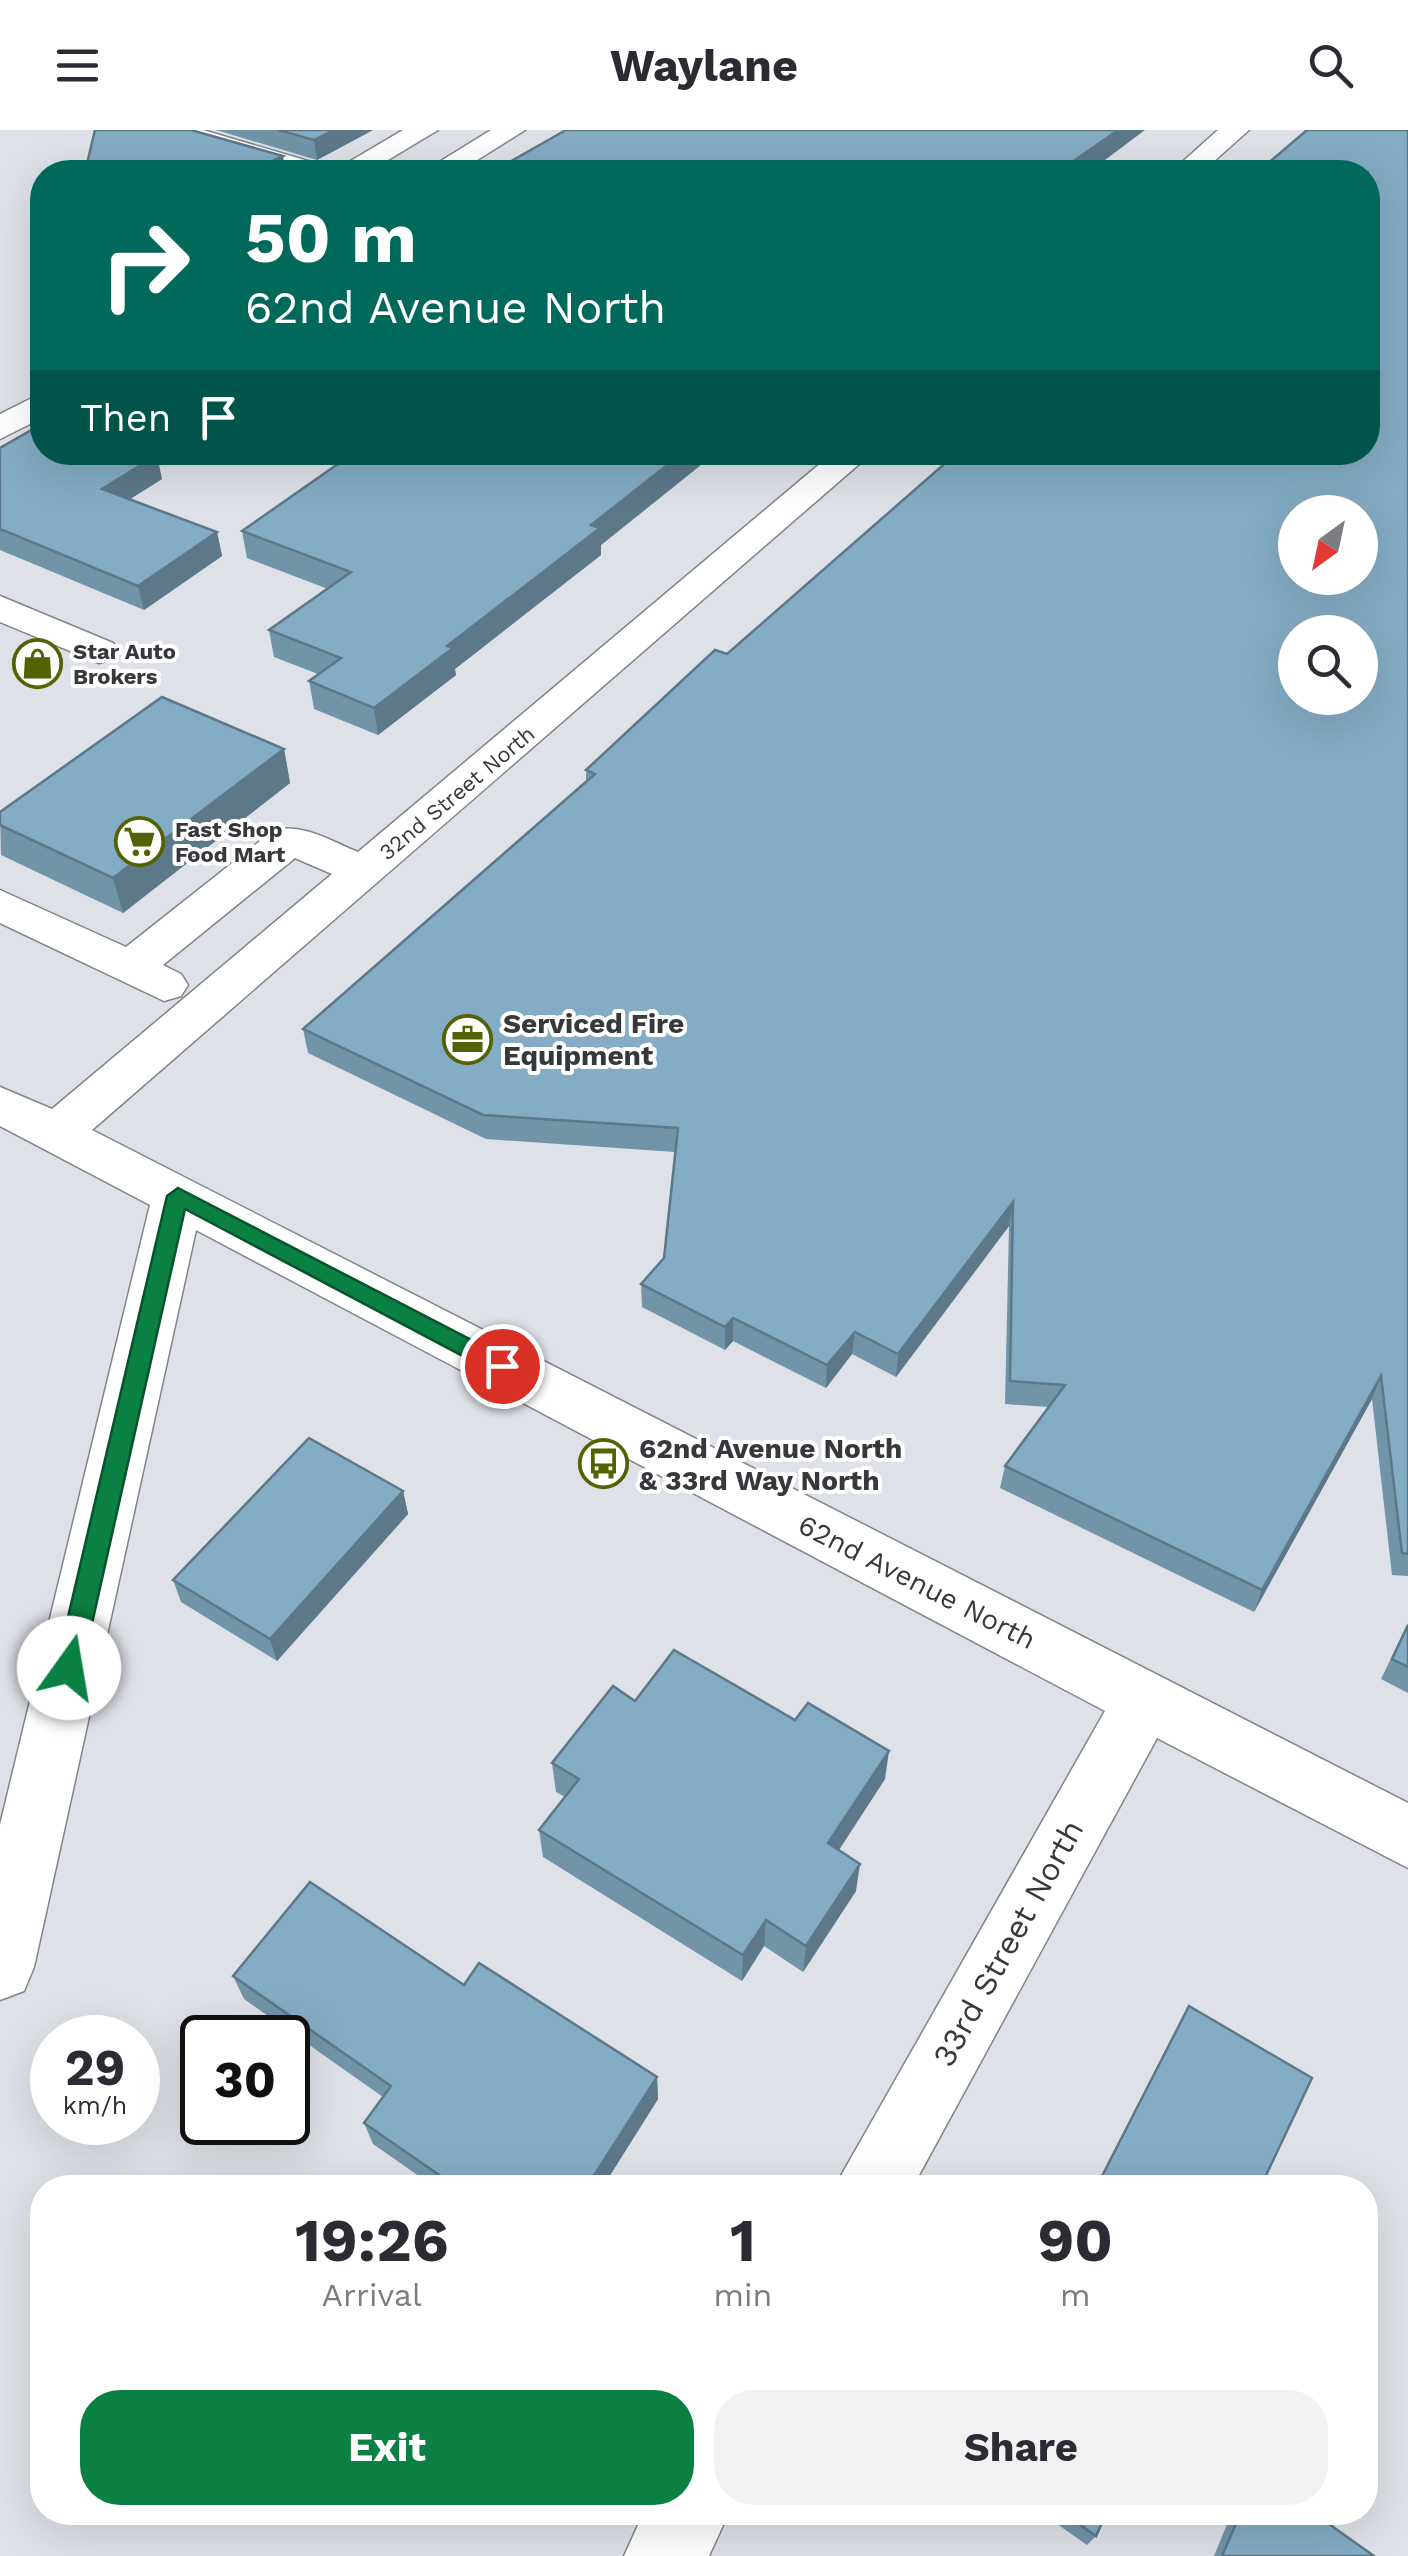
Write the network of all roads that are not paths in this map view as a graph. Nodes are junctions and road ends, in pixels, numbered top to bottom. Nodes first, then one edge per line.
1 (173, 130) edge
2 (424, 130) edge
3 (511, 130) edge
4 (1235, 130) edge
5 (274, 160) edge
6 (369, 160) edge
7 (459, 160) edge
8 (1199, 160) edge
9 (30, 410) edge
10 (0, 428) edge
11 (841, 465) edge
12 (0, 608) edge
13 (99, 651) dead end
14 (364, 872) junction
15 (0, 905) edge
16 (130, 968) junction
17 (206, 1005) junction
18 (0, 1104) edge
19 (57, 1132) junction
20 (178, 1196) junction
21 (1145, 1699) junction
22 (1408, 1837) edge
23 (0, 1967) edge
24 (879, 2175) edge
25 (682, 2525) edge
26 (665, 2556) edge

1 - 5 street
2 - 6 street
3 - 7 street
4 - 8 street
9 - 10 street
11 - 14 street, 32nd Street North
12 - 13 street
14 - 16 street
14 - 17 street, 32nd Street North
15 - 16 street
16 - 17 street
17 - 19 street, 32nd Street North
18 - 19 street, 62nd Avenue North
19 - 20 street, 62nd Avenue North
20 - 21 street, 62nd Avenue North
20 - 23 street
21 - 22 street, 62nd Avenue North
21 - 24 street, 33rd Street North
25 - 26 street

